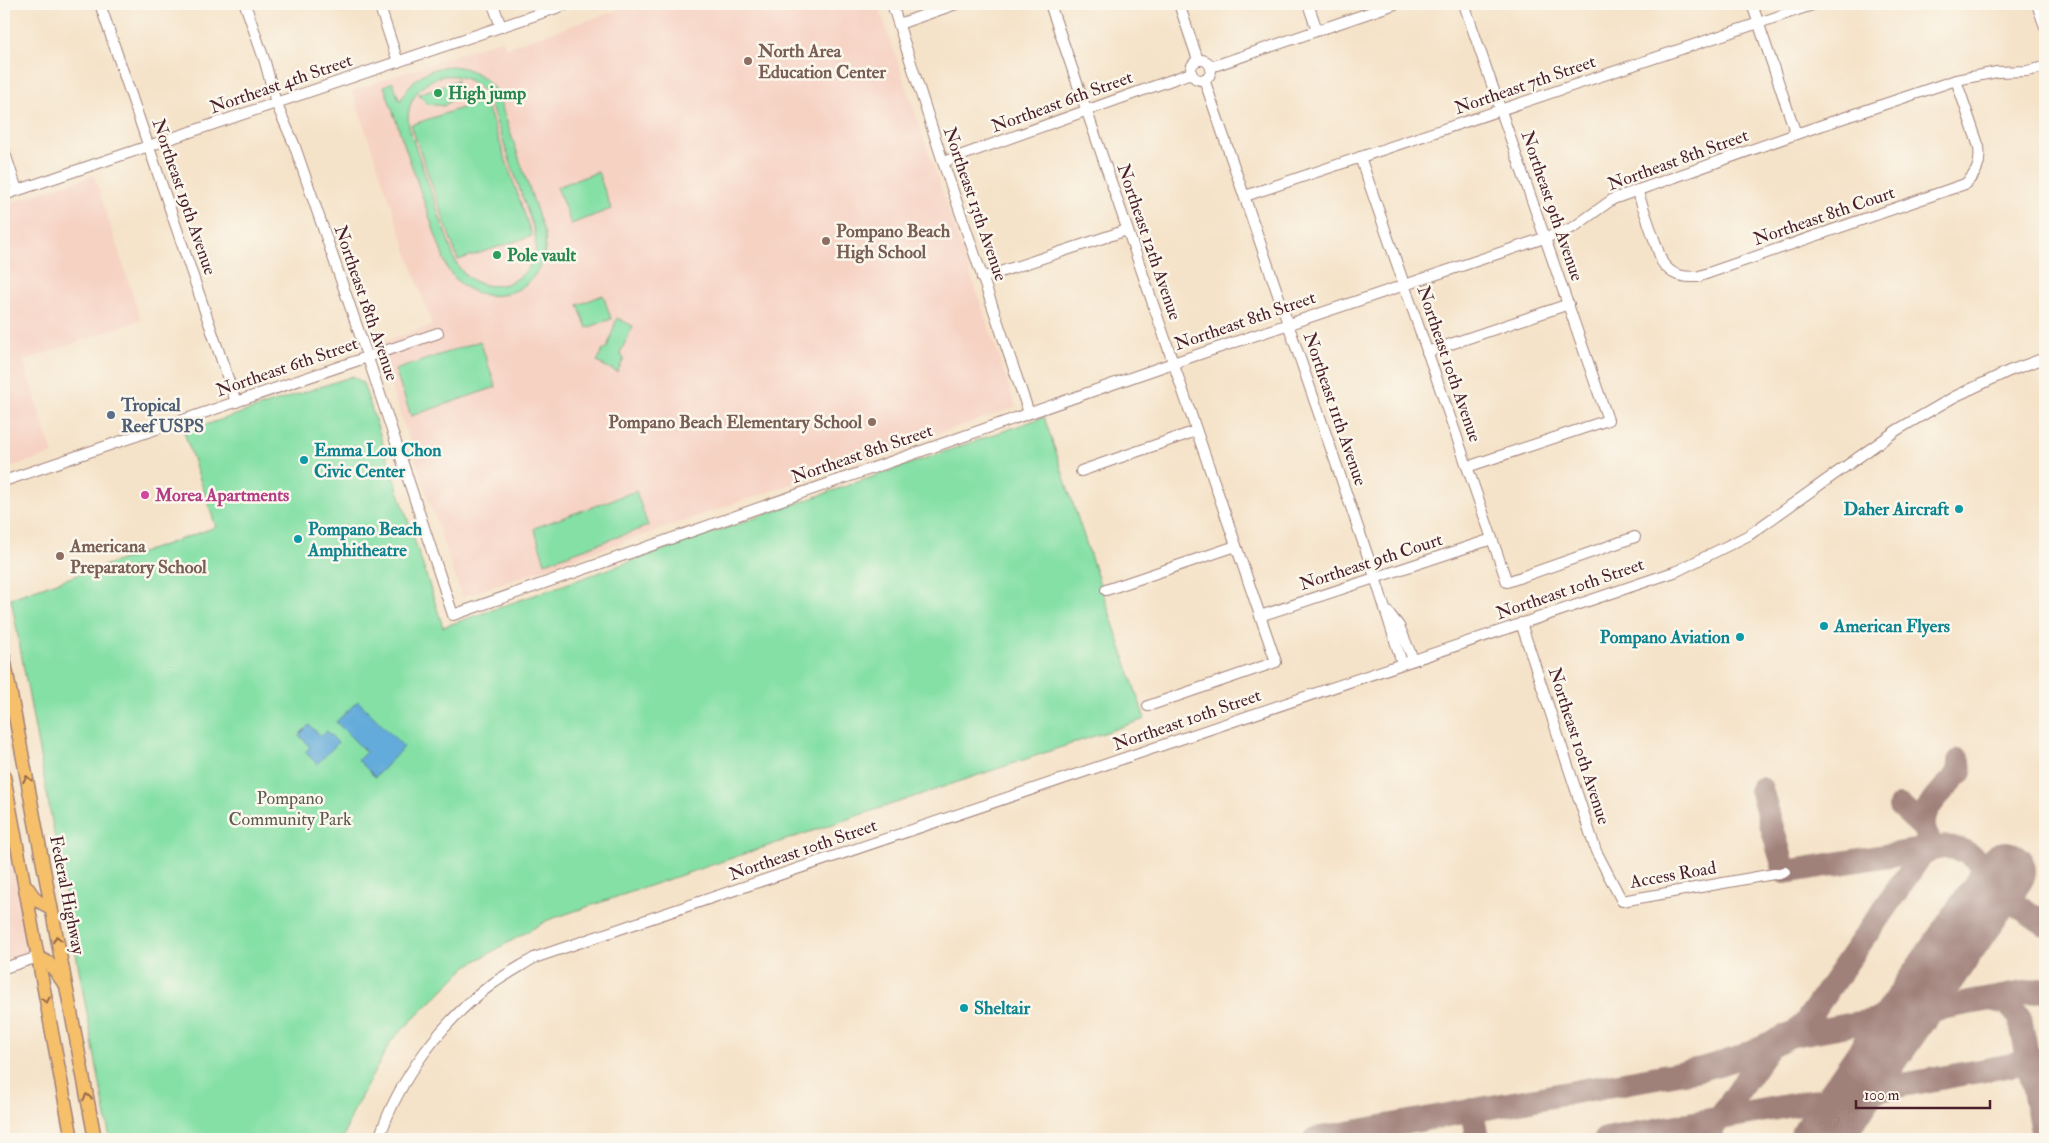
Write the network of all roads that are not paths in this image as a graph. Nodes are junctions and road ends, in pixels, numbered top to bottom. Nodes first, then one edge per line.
1 (100, 4) edge
2 (245, 4) edge
3 (379, 4) edge
4 (493, 4) edge
5 (568, 4) edge
6 (892, 4) edge
7 (956, 4) edge
8 (1050, 4) edge
9 (1179, 4) edge
10 (1308, 4) edge
11 (1395, 4) edge
12 (1464, 4) edge
13 (1752, 4) edge
14 (1815, 4) edge
15 (2037, 4) edge
16 (1758, 23) junction
17 (899, 24) junction
18 (501, 27) junction
19 (2045, 27) edge
20 (1317, 30) junction
21 (1198, 60) junction
22 (398, 62) junction
23 (2045, 66) edge
24 (1211, 67) junction
25 (1191, 73) junction
26 (1204, 79) junction
27 (1956, 80) junction
28 (276, 103) junction
29 (1086, 110) junction
30 (1501, 110) junction
31 (1796, 134) junction
32 (149, 146) junction
33 (4, 150) edge
34 (1360, 158) junction
35 (943, 162) junction
36 (17, 190) junction
37 (1637, 190) junction
38 (4, 194) edge
39 (1245, 196) junction
40 (1128, 230) junction
41 (1546, 238) junction
42 (982, 278) junction
43 (1404, 284) junction
44 (1568, 304) junction
45 (1288, 323) junction
46 (438, 333) dead end
47 (1428, 352) junction
48 (368, 357) junction
49 (2045, 358) edge
50 (1173, 363) junction
51 (236, 402) junction
52 (1029, 413) junction
53 (1196, 431) junction
54 (1467, 467) junction
55 (1081, 472) dead end
56 (4, 481) edge
57 (1635, 537) dead end
58 (1492, 539) junction
59 (1236, 546) junction
60 (1376, 577) junction
61 (1106, 590) dead end
62 (1384, 608) junction
63 (453, 615) joint
64 (1260, 616) junction
65 (1521, 623) junction
66 (4, 658) edge
67 (1413, 659) junction
68 (1402, 663) junction
69 (1148, 706) dead end
70 (4, 776) edge
71 (1596, 851) joint
72 (1784, 872) dead end
73 (24, 883) junction
74 (51, 908) junction
75 (38, 957) junction
76 (4, 968) edge
77 (66, 986) junction
78 (72, 1139) edge
79 (95, 1139) edge
80 (379, 1139) edge

1 - 32 street, Northeast 19th Avenue
2 - 28 street, Northeast 18th Avenue
3 - 22 street
4 - 18 street
5 - 18 street, Northeast 4th Street
6 - 17 street, Northeast 13th Avenue
7 - 17 street
8 - 29 street, Northeast 12th Avenue
9 - 21 street
10 - 20 street
11 - 20 street
12 - 30 street, Northeast 9th Avenue
13 - 16 street
14 - 16 street, Northeast 7th Street
15 - 19 street
16 - 30 street, Northeast 7th Street
16 - 31 street
17 - 35 street, Northeast 13th Avenue
18 - 22 street, Northeast 4th Street
20 - 24 street
21 - 24 street
21 - 25 street
22 - 28 street, Northeast 4th Street
23 - 27 street, Northeast 8th Street
24 - 26 street
25 - 26 street
25 - 29 street, Northeast 6th Street
26 - 39 street, Northeast 11th Avenue
27 - 31 street, Northeast 8th Street
27 - 37 street, Northeast 8th Court
28 - 32 street, Northeast 4th Street
28 - 48 street, Northeast 18th Avenue
29 - 35 street, Northeast 6th Street
29 - 40 street, Northeast 12th Avenue
30 - 34 street, Northeast 7th Street
30 - 41 street, Northeast 9th Avenue
31 - 37 street, Northeast 8th Street
32 - 36 street, Northeast 4th Street
32 - 51 street, Northeast 19th Avenue
33 - 36 street
34 - 39 street, Northeast 7th Street
34 - 43 street, Northeast 10th Avenue
35 - 42 street, Northeast 13th Avenue
36 - 38 street, Northeast 4th Street
37 - 41 street, Northeast 8th Street
39 - 45 street, Northeast 11th Avenue
40 - 42 street
40 - 50 street, Northeast 12th Avenue
41 - 43 street, Northeast 8th Street
41 - 44 street, Northeast 9th Avenue
42 - 52 street, Northeast 13th Avenue
43 - 45 street, Northeast 8th Street
43 - 47 street, Northeast 10th Avenue
44 - 47 street
44 - 54 street, Northeast 9th Avenue
45 - 50 street, Northeast 8th Street
45 - 60 street, Northeast 11th Avenue
46 - 48 street, Northeast 6th Street
47 - 54 street, Northeast 10th Avenue
48 - 51 street, Northeast 6th Street
48 - 63 street, Northeast 18th Avenue
49 - 65 street, Northeast 10th Street
50 - 52 street, Northeast 8th Street
50 - 53 street, Northeast 12th Avenue
51 - 56 street, Northeast 6th Street
52 - 63 street, Northeast 8th Street
53 - 55 street
53 - 59 street, Northeast 12th Avenue
54 - 58 street, Northeast 10th Avenue
57 - 58 street, Northeast 10th Avenue
58 - 60 street, Northeast 9th Court
59 - 61 street
59 - 64 street, Northeast 12th Avenue
60 - 62 street, Northeast 11th Avenue
60 - 64 street, Northeast 9th Court
62 - 67 street, Northeast 11th Avenue
62 - 68 street, Northeast 11th Avenue
64 - 69 street, Northeast 12th Avenue
65 - 67 street, Northeast 10th Street
65 - 71 street, Northeast 10th Avenue
74 -> 66 main road, Federal Highway
67 - 68 street, Northeast 10th Street
68 - 80 street, Northeast 10th Street
70 - 73 main road
71 - 72 street, Access Road
73 - 74 main road
73 - 75 main road
77 -> 74 main road, Federal Highway
75 - 76 street
75 - 77 main road
75 -> 78 main road
79 -> 77 main road, Federal Highway

